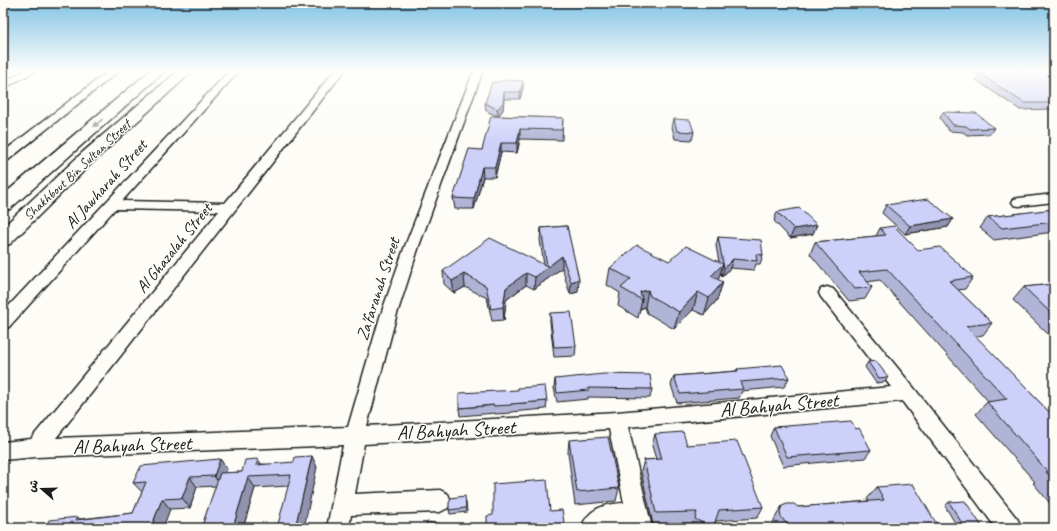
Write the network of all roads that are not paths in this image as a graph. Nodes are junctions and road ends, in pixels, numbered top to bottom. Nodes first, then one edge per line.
1 (84, 95) edge
2 (130, 95) edge
3 (159, 95) edge
4 (212, 95) edge
5 (320, 95) edge
6 (470, 95) edge
7 (3, 147) edge
8 (16, 148) junction
9 (3, 158) edge
10 (1054, 198) edge
11 (1019, 202) dead end
12 (3, 205) edge
13 (111, 205) junction
14 (229, 207) junction
15 (3, 239) edge
16 (828, 293) dead end
17 (3, 323) edge
18 (907, 393) junction
19 (617, 420) junction
20 (355, 436) junction
21 (36, 448) junction
22 (3, 451) edge
23 (440, 501) dead end
24 (342, 505) junction
25 (639, 520) edge
26 (338, 528) edge
27 (592, 528) edge
28 (1010, 528) edge

1 - 8 street
2 -> 12 main road, Shakhbout Bin Sultan Street
3 - 15 main road, Shakhbout Bin Sultan Street
4 - 13 street, Al Jawharah Street
5 - 14 street, Al Ghazalah Street
6 - 20 street, Za'faranah Street
7 - 8 street
8 - 9 street
10 - 11 street
13 - 14 street
13 - 17 street, Al Jawharah Street
14 - 21 street, Al Ghazalah Street
16 - 18 street
18 - 19 street, Al Bahyah Street
18 - 28 street
19 - 20 street, Al Bahyah Street
19 - 25 street
20 - 21 street, Al Bahyah Street
20 - 24 street, Za'faranah Street
21 - 22 street, Al Bahyah Street
23 - 24 street
24 - 26 street, Za'faranah Street
25 - 27 street

